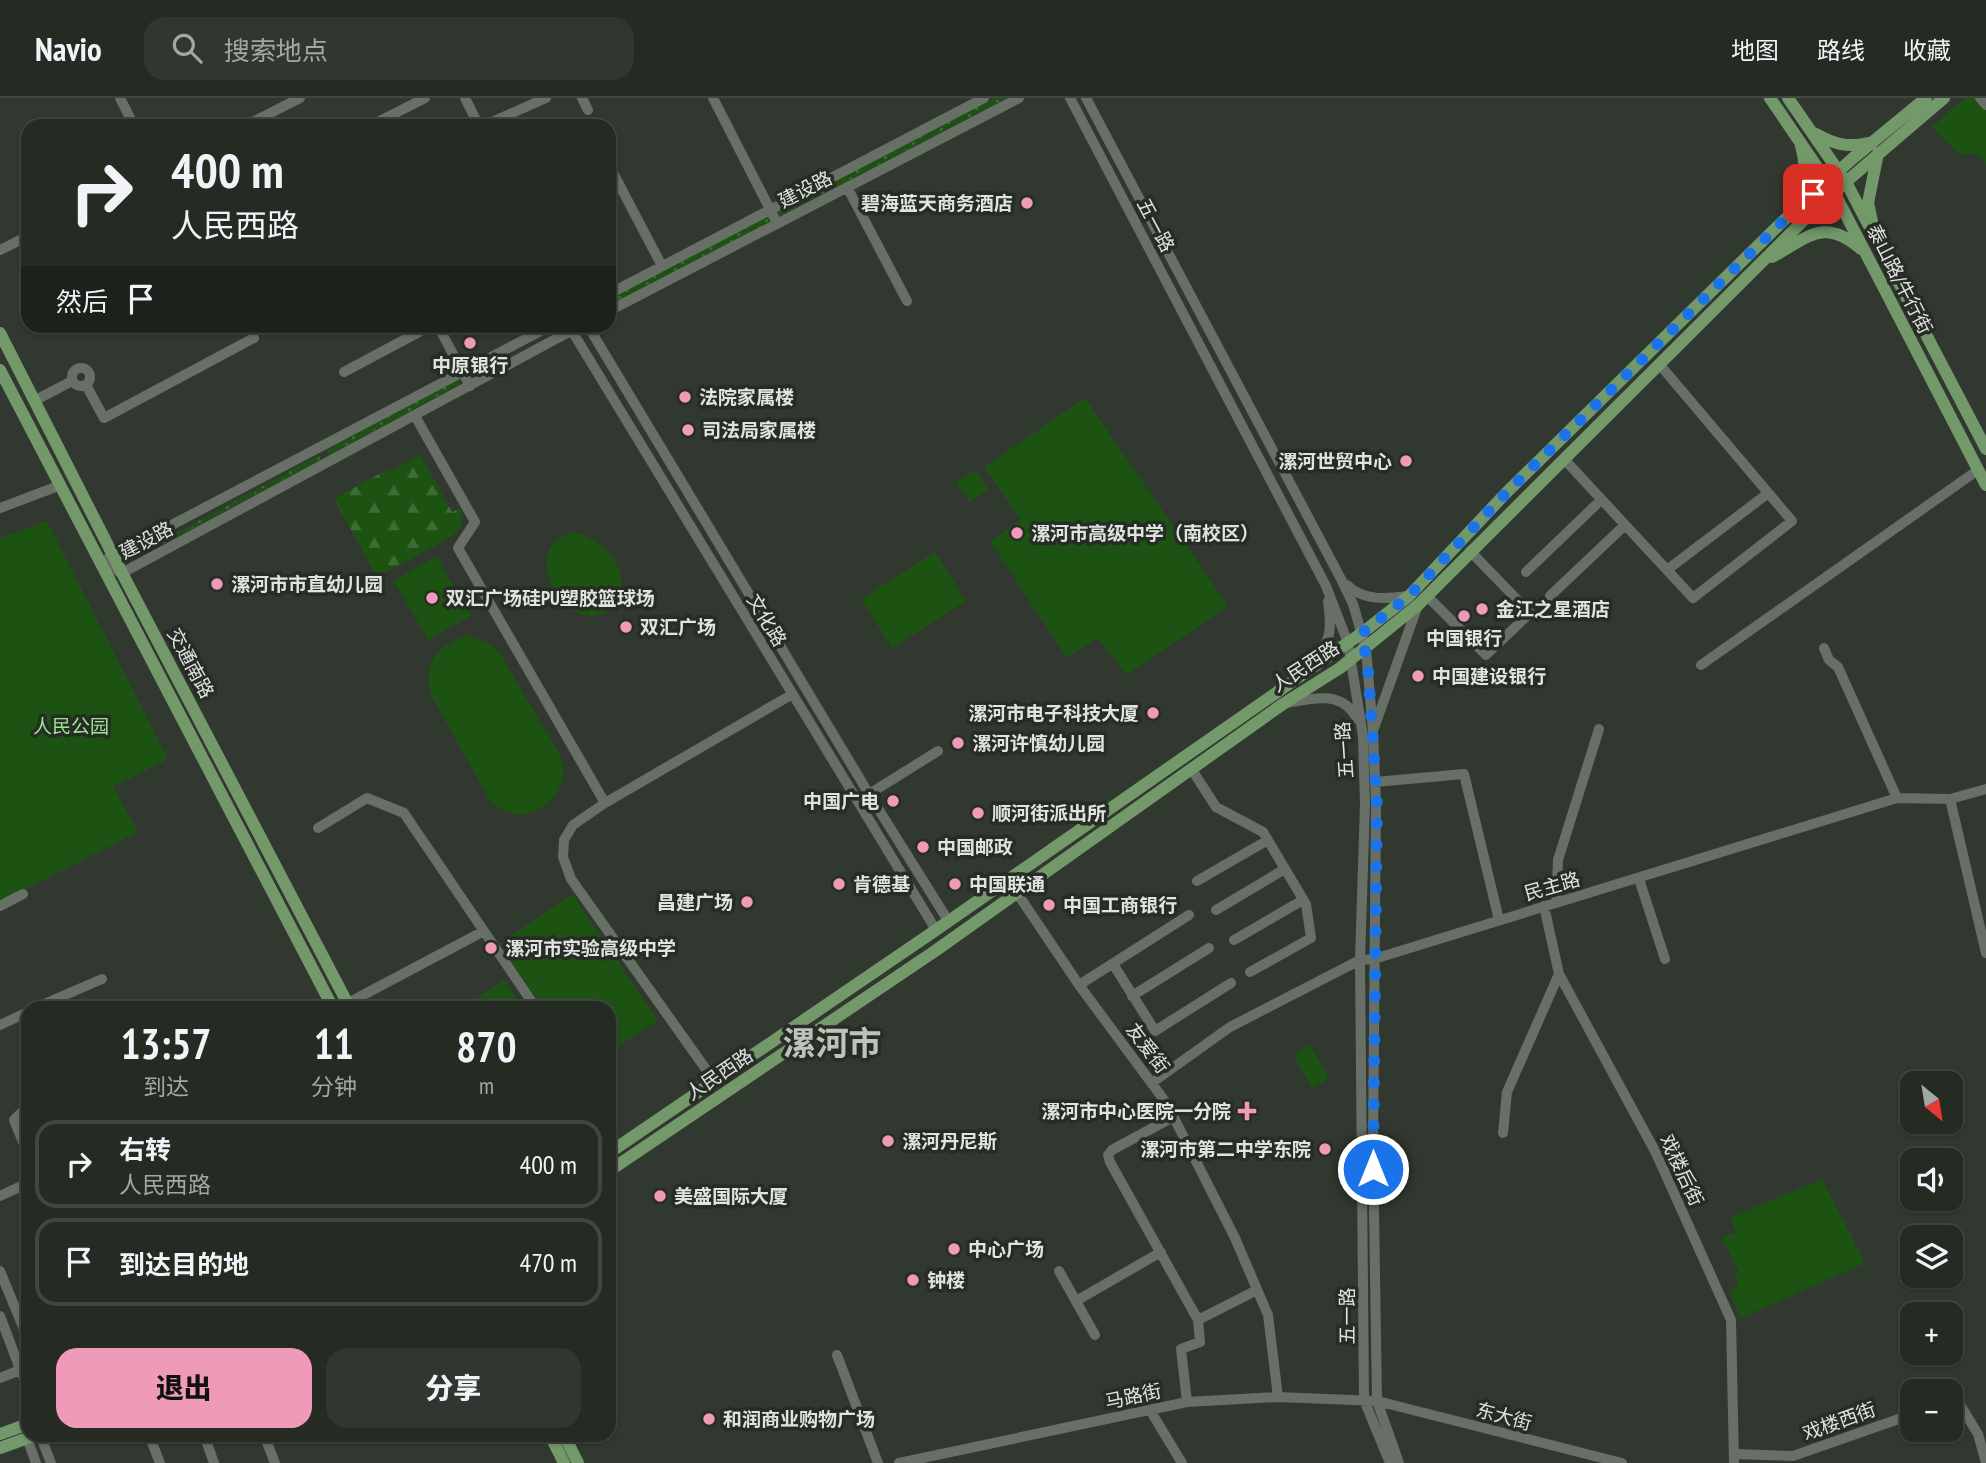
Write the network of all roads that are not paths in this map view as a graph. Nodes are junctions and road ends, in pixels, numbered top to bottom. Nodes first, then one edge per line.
1 (120, 98) edge
2 (272, 98) edge
3 (300, 98) edge
4 (425, 98) edge
5 (466, 98) edge
6 (546, 98) edge
7 (582, 98) edge
8 (713, 98) edge
9 (984, 98) edge
10 (1018, 98) edge
11 (1070, 98) edge
12 (1086, 98) edge
13 (1770, 98) edge
14 (1788, 98) edge
15 (1926, 98) edge
16 (1944, 98) edge
17 (1980, 98) edge
18 (1986, 105) edge
19 (278, 109) junction
20 (588, 110) dead end
21 (130, 119) edge
22 (259, 119) edge
23 (384, 119) edge
24 (477, 119) edge
25 (497, 119) edge
26 (1812, 131) junction
27 (1799, 139) junction
28 (1875, 148) junction
29 (1843, 177) junction
30 (616, 178) edge
31 (847, 187) junction
32 (1830, 187) junction
33 (771, 209) junction
34 (1782, 222) junction
35 (777, 223) junction
36 (21, 240) edge
37 (1878, 241) junction
38 (0, 250) edge
39 (1865, 252) junction
40 (662, 266) junction
41 (1757, 266) junction
42 (616, 290) edge
43 (907, 301) dead end
44 (616, 307) edge
45 (0, 333) edge
46 (417, 333) edge
47 (442, 333) edge
48 (536, 333) edge
49 (564, 333) edge
50 (579, 333) edge
51 (592, 333) edge
52 (254, 338) dead end
53 (1660, 365) junction
54 (0, 370) edge
55 (462, 371) junction
56 (344, 372) dead end
57 (72, 381) junction
58 (86, 385) junction
59 (470, 386) junction
60 (34, 401) junction
61 (20, 408) junction
62 (415, 416) junction
63 (320, 446) junction
64 (1986, 449) edge
65 (1564, 459) junction
66 (328, 462) junction
67 (1978, 470) junction
68 (61, 485) junction
69 (1986, 485) edge
70 (1767, 494) junction
71 (1601, 500) junction
72 (0, 508) edge
73 (1625, 525) junction
74 (1470, 551) junction
75 (113, 556) junction
76 (100, 563) junction
77 (1667, 570) junction
78 (1526, 572) dead end
79 (122, 573) junction
80 (1340, 579) junction
81 (1325, 586) junction
82 (1550, 596) dead end
83 (1418, 599) junction
84 (1362, 633) junction
85 (1348, 643) junction
86 (1824, 648) dead end
87 (1366, 649) junction
88 (1351, 660) junction
89 (1700, 665) dead end
90 (1286, 684) junction
91 (792, 695) junction
92 (1283, 704) junction
93 (1599, 729) dead end
94 (1368, 734) junction
95 (938, 751) dead end
96 (1192, 769) junction
97 (1375, 782) junction
98 (1986, 789) edge
99 (869, 794) junction
100 (1897, 798) junction
101 (1950, 799) junction
102 (605, 803) junction
103 (318, 828) dead end
104 (1268, 839) junction
105 (1285, 869) junction
106 (1639, 879) junction
107 (1197, 881) dead end
108 (1017, 893) junction
109 (23, 894) dead end
110 (1303, 900) junction
111 (1556, 903) junction
112 (0, 906) edge
113 (1544, 906) junction
114 (941, 909) junction
115 (1216, 910) dead end
116 (1189, 915) dead end
117 (928, 917) junction
118 (1499, 920) junction
119 (949, 922) junction
120 (936, 930) junction
121 (484, 931) junction
122 (1234, 940) dead end
123 (1209, 948) dead end
124 (1986, 953) edge
125 (1374, 959) junction
126 (1665, 959) dead end
127 (1360, 961) junction
128 (1113, 964) junction
129 (1250, 972) dead end
130 (1559, 974) junction
131 (102, 979) dead end
132 (1231, 983) dead end
133 (1079, 985) junction
134 (1132, 996) junction
135 (51, 1001) edge
136 (329, 1001) edge
137 (346, 1001) edge
138 (358, 1001) edge
139 (532, 1001) edge
140 (21, 1015) edge
141 (0, 1025) edge
142 (716, 1082) junction
143 (1153, 1082) junction
144 (21, 1114) edge
145 (1174, 1117) junction
146 (1503, 1133) dead end
147 (21, 1137) edge
148 (616, 1148) edge
149 (616, 1166) edge
150 (21, 1186) edge
151 (0, 1196) edge
152 (1161, 1252) junction
153 (0, 1271) edge
154 (1059, 1271) dead end
155 (1257, 1290) junction
156 (1076, 1301) junction
157 (0, 1316) edge
158 (1198, 1320) junction
159 (21, 1322) edge
160 (1096, 1335) dead end
161 (836, 1355) dead end
162 (20, 1370) joint
163 (0, 1378) edge
164 (1278, 1397) junction
165 (1364, 1400) junction
166 (1377, 1401) junction
167 (1187, 1402) junction
168 (1150, 1410) junction
169 (1963, 1410) edge
170 (1900, 1418) edge
171 (21, 1426) edge
172 (1982, 1432) edge
173 (0, 1434) edge
174 (21, 1441) edge
175 (35, 1442) edge
176 (39, 1442) edge
177 (152, 1442) edge
178 (206, 1442) edge
179 (267, 1442) edge
180 (554, 1442) edge
181 (568, 1442) edge
182 (0, 1448) edge
183 (1734, 1458) edge
184 (36, 1463) edge
185 (51, 1463) edge
186 (160, 1463) edge
187 (214, 1463) edge
188 (275, 1463) edge
189 (564, 1463) edge
190 (578, 1463) edge
191 (878, 1463) edge
192 (899, 1463) edge
193 (1182, 1463) edge
194 (1390, 1463) edge
195 (1398, 1463) edge
196 (1622, 1463) edge
197 (1986, 1463) edge

1 - 21 street
2 - 19 street
3 - 19 street
4 - 23 street
5 - 24 street
6 - 25 street
7 - 20 street
8 - 33 street
9 - 33 street, 建设路
10 - 31 street, 建设路
11 - 81 street, 五一路
12 - 80 street, 五一路
13 - 27 main road, 泰山路/牛行街
14 - 26 main road, 泰山路/牛行街
15 - 28 main road, 人民西路
16 - 28 main road, 人民西路
17 - 18 street
19 - 22 street
26 - 28 main road
26 - 29 main road, 泰山路/牛行街
27 - 32 main road, 泰山路/牛行街
27 - 34 main road
28 - 29 main road, 人民西路
28 - 37 main road
29 - 32 main road, 人民西路
29 - 37 main road, 泰山路/牛行街
30 - 40 street
31 - 35 street, 建设路
31 - 43 street
32 - 34 main road, 人民西路
32 - 39 main road, 泰山路/牛行街
32 - 41 main road, 人民西路
33 - 35 street
33 - 40 street, 建设路
34 - 83 main road, 人民西路
35 - 44 street, 建设路
36 - 38 street
37 - 64 main road, 泰山路/牛行街
39 - 41 main road
39 - 67 main road, 泰山路/牛行街
40 - 42 street, 建设路
41 - 53 main road, 人民西路
45 - 60 main road, 交通南路
46 - 56 street
47 - 55 street
48 - 55 street, 建设路
49 - 59 street, 建设路
50 - 91 street, 文化路
51 - 99 street, 文化路
52 - 58 street
53 - 65 main road, 人民西路
53 - 70 street
54 - 61 main road, 交通南路
55 - 59 street
55 - 63 street, 建设路
57 - 58 street
57 - 58 street
57 - 60 street
59 - 62 street, 建设路
60 - 61 main road
60 - 75 main road, 交通南路
61 - 68 main road, 交通南路
62 - 66 street, 建设路
62 - 102 street
63 - 66 street
63 - 75 street, 建设路
65 - 71 street
65 - 74 main road, 人民西路
66 - 79 street, 建设路
67 - 69 main road, 泰山路/牛行街
67 - 89 street
68 - 72 street
68 - 76 main road, 交通南路
70 - 77 street
70 - 77 street
71 - 73 street
71 - 78 street
73 - 77 street
73 - 82 street
74 - 83 main road, 人民西路
74 - 83 street
75 - 76 street, 建设路
75 - 79 main road, 交通南路
76 - 79 street, 建设路
76 - 136 main road, 交通南路
79 - 137 main road, 交通南路
80 - 83 street
80 - 84 street, 五一路
81 - 85 street, 五一路
81 - 90 street
83 - 84 main road, 人民西路
83 - 87 main road, 人民西路
83 - 94 street
84 - 85 main road, 人民西路
84 - 87 street, 五一路
85 - 88 street, 五一路
85 - 90 main road, 人民西路
86 - 100 street
87 - 88 main road, 人民西路
87 - 94 street, 五一路
88 - 92 main road, 人民西路
88 - 94 street, 五一路
90 - 119 main road, 人民西路
91 - 102 street
91 - 117 street, 文化路
92 - 94 street
92 - 96 main road, 人民西路
93 - 111 street
94 - 97 street, 五一路
94 - 127 street, 五一路
95 - 99 street
96 - 104 street
96 - 108 main road, 人民西路
97 - 118 street
97 - 125 street, 五一路
98 - 101 street, 民主路
99 - 114 street, 文化路
100 - 101 street, 民主路
100 - 106 street, 民主路
101 - 124 street
102 - 142 street
103 - 121 street
104 - 105 street
104 - 107 street
105 - 110 street
105 - 115 street
106 - 111 street, 民主路
106 - 126 street
108 - 133 street, 友爱街
108 - 149 main road, 人民西路
109 - 112 street
110 - 122 street
110 - 129 street
111 - 113 street, 民主路
113 - 118 street, 民主路
113 - 130 street, 戏楼后街
114 - 117 street
114 - 119 street, 文化路
116 - 128 street
117 - 120 street, 文化路
118 - 125 street, 民主路
119 - 120 main road, 人民西路
120 - 142 main road, 人民西路
121 - 138 street
121 - 139 street
123 - 134 street
125 - 127 street, 民主路
125 - 166 street, 五一路
127 - 143 street, 民主路
127 - 165 street, 五一路
128 - 133 street
128 - 134 street
130 - 146 street
130 - 183 street, 戏楼后街
131 - 135 street
132 - 134 street
133 - 143 street, 友爱街
140 - 141 street
142 - 148 main road, 人民西路
143 - 145 street, 友爱街
144 - 147 street
145 - 152 street
145 - 155 street, 友爱街
150 - 151 street
152 - 156 street
152 - 158 street
153 - 159 street
154 - 156 street
155 - 158 street
155 - 164 street, 友爱街
156 - 160 street
157 - 162 street
158 - 167 street
161 - 191 street
162 - 163 street
164 - 165 street, 马路街
164 - 167 street, 马路街
165 - 166 street, 马路街
165 - 194 street, 五一路
166 - 195 street, 五一路
166 - 196 street, 东大街
167 - 168 street, 马路街
168 - 192 street, 马路街
168 - 193 street
169 - 172 street
170 - 183 street, 戏楼西街
171 - 173 main road
172 - 197 street
174 - 182 main road
175 - 184 street
176 - 185 street
177 - 186 street
178 - 187 street
179 - 188 street
180 - 189 main road
181 - 190 main road

